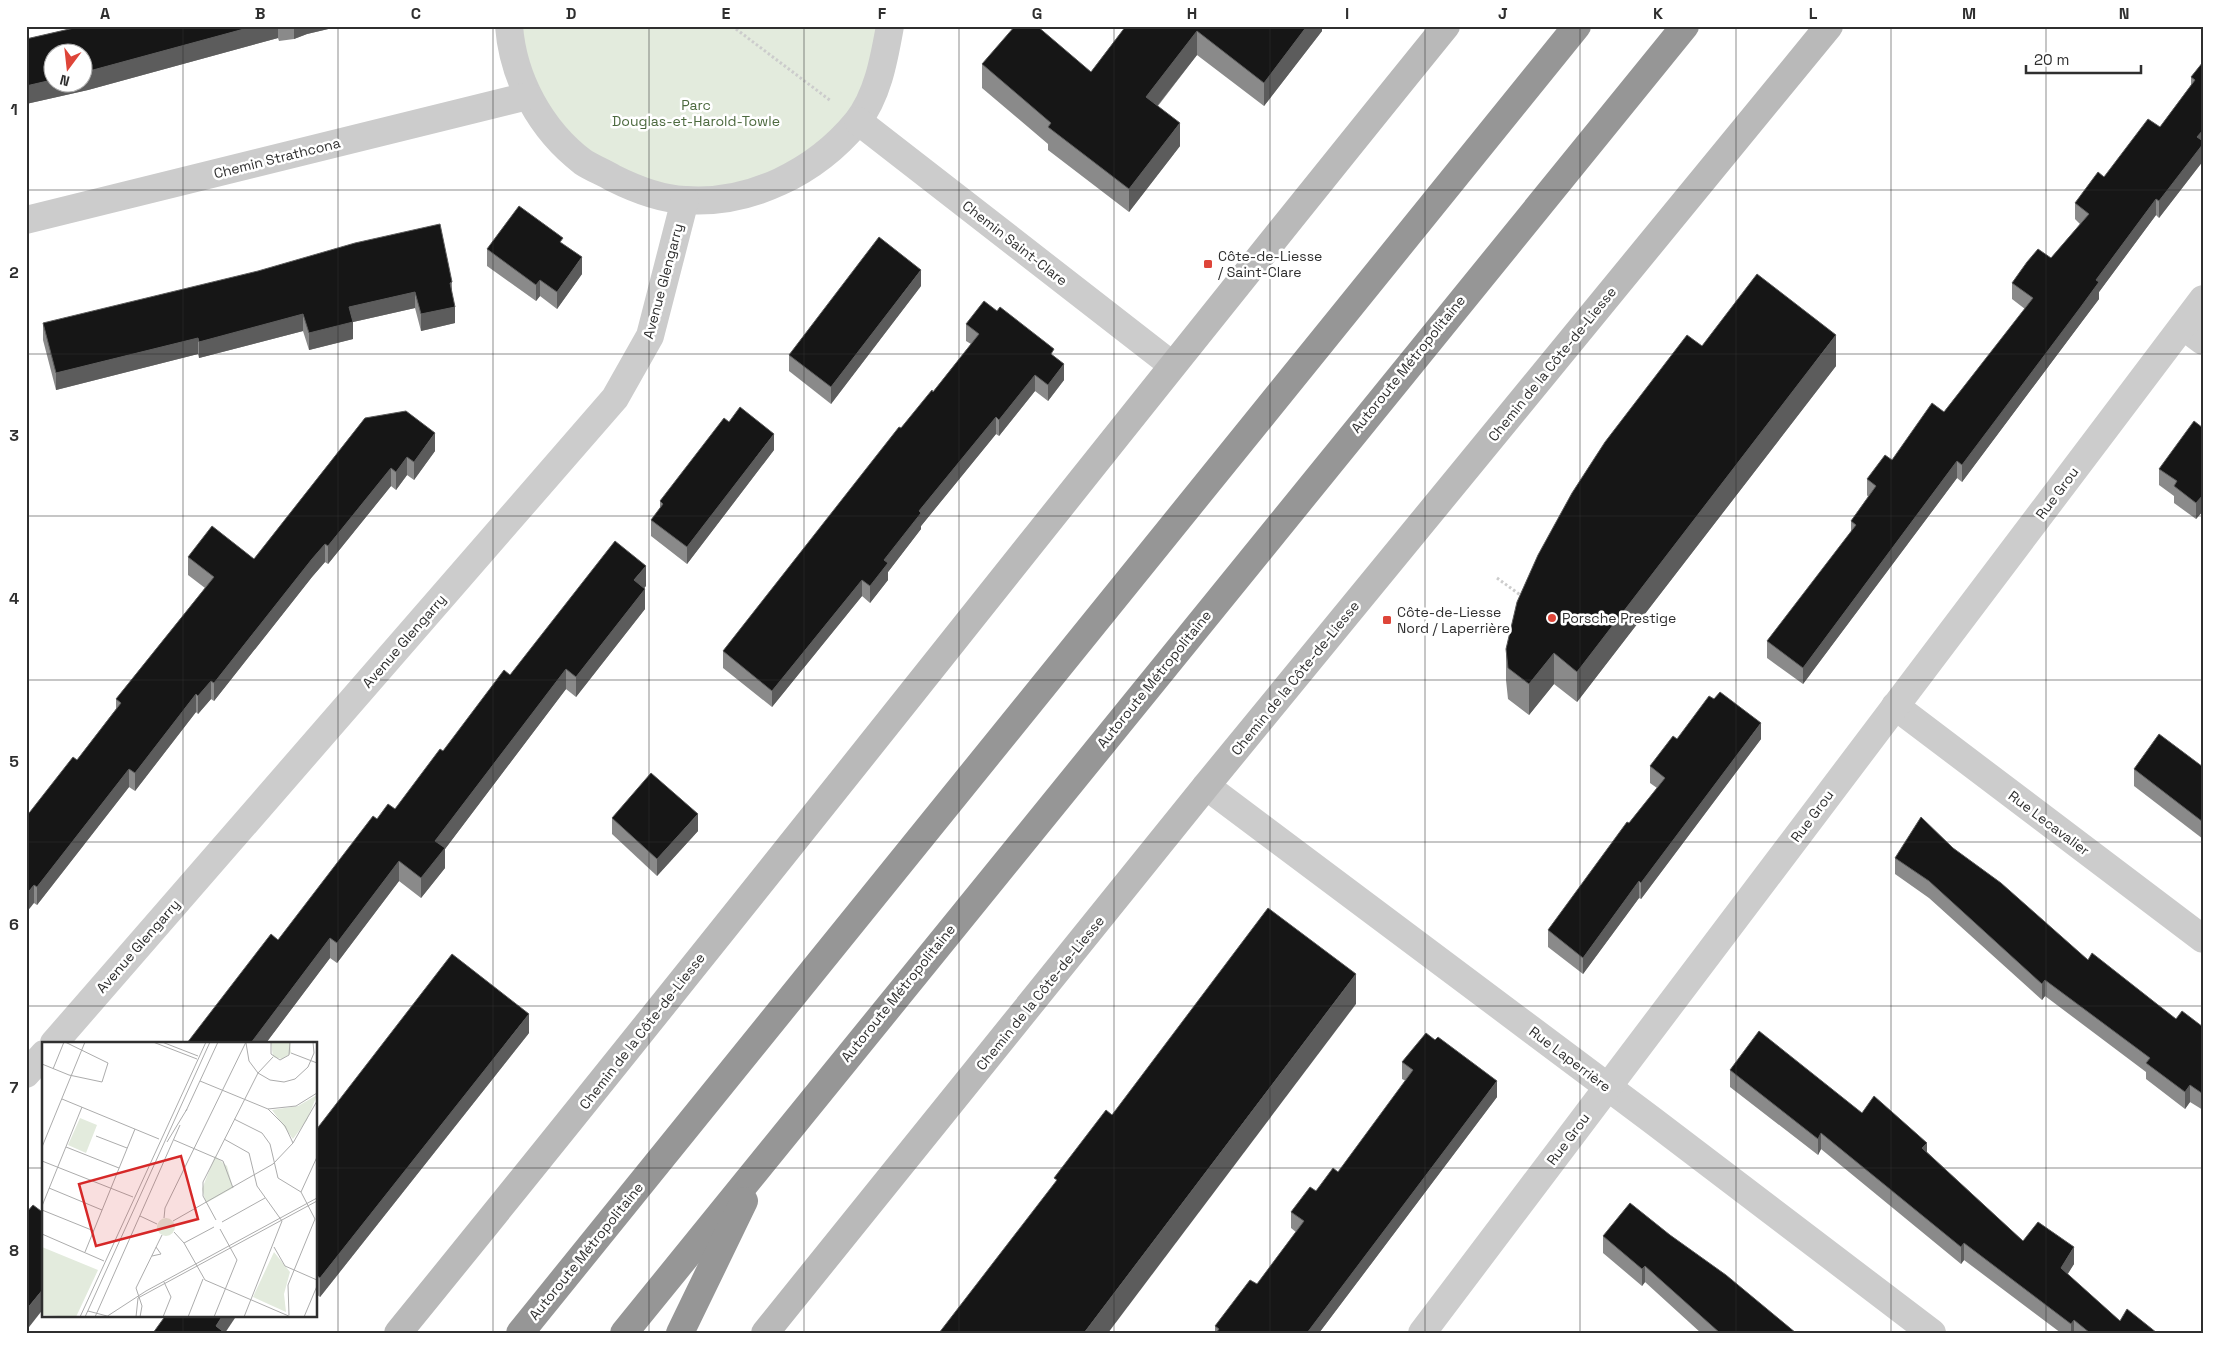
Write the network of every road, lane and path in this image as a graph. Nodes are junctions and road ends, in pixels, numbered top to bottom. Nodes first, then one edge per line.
1 (509, 26) edge
2 (732, 26) edge
3 (890, 26) edge
4 (1446, 26) edge
5 (1577, 26) edge
6 (1685, 26) edge
7 (1829, 26) edge
8 (528, 96) junction
9 (858, 121) junction
10 (685, 200) junction
11 (26, 220) edge
12 (2203, 299) edge
13 (2193, 333) edge
14 (1172, 366) junction
15 (1497, 578) dead end
16 (1526, 599) edge
17 (1896, 706) junction
18 (1206, 786) junction
19 (2203, 939) edge
20 (55, 1042) edge
21 (42, 1056) edge
22 (26, 1074) edge
23 (1608, 1086) junction
24 (766, 1157) junction
25 (398, 1333) edge
26 (520, 1333) edge
27 (624, 1333) edge
28 (680, 1333) edge
29 (765, 1333) edge
30 (1422, 1333) edge
31 (1932, 1333) edge

1 - 8 street
2 - 9 path
3 - 9 street
4 - 14 main road, Chemin de la Côte-de-Liesse
5 - 26 highway, Autoroute Métropolitaine
6 - 24 highway, Autoroute Métropolitaine
7 - 18 main road, Chemin de la Côte-de-Liesse
8 - 10 street
8 - 11 street, Chemin Strathcona
9 - 10 street
9 - 14 street, Chemin Saint-Clare
10 - 20 street, Avenue Glengarry
12 - 13 street, Rue Grou
13 - 17 street, Rue Grou
14 - 25 main road, Chemin de la Côte-de-Liesse
15 - 16 path
17 - 19 street, Rue Lecavalier
17 - 23 street, Rue Grou
18 - 23 street, Rue Laperrière
18 - 29 main road, Chemin de la Côte-de-Liesse
21 - 22 street
23 - 30 street, Rue Grou
23 - 31 street, Rue Laperrière
24 - 27 highway, Autoroute Métropolitaine
24 - 28 highway

